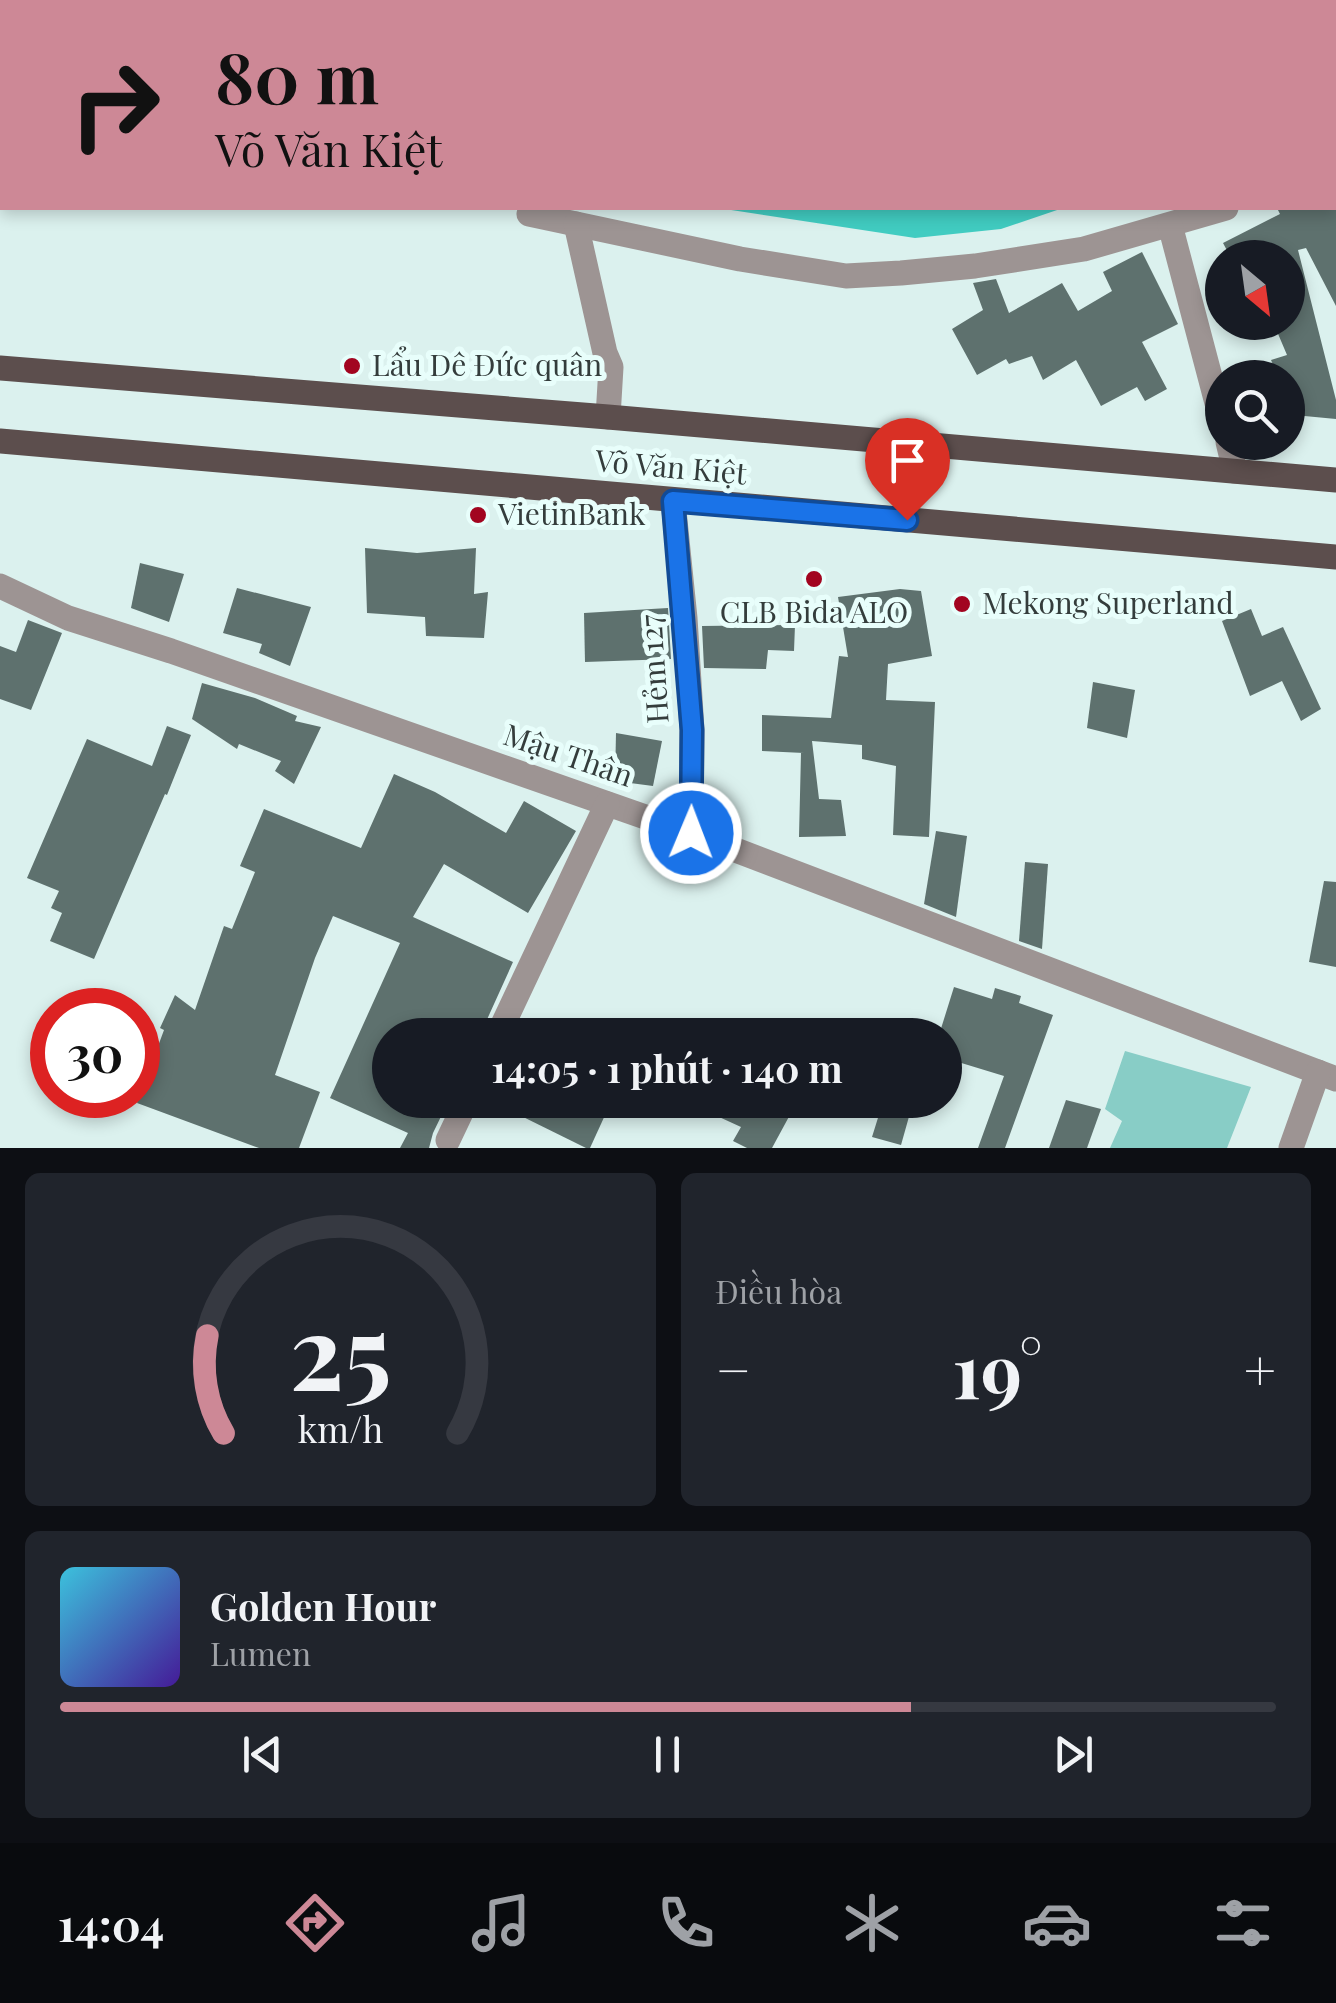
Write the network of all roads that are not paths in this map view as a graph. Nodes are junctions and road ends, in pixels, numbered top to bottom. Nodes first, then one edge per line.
1 (1219, 210) edge
2 (529, 214) dead end
3 (576, 224) junction
4 (1170, 225) junction
5 (1206, 360) edge
6 (0, 368) edge
7 (608, 417) junction
8 (0, 441) edge
9 (1232, 460) edge
10 (1235, 471) junction
11 (1336, 480) edge
12 (673, 501) junction
13 (1336, 557) edge
14 (0, 586) edge
15 (607, 804) junction
16 (691, 833) junction
17 (506, 1018) edge
18 (1327, 1075) edge
19 (458, 1118) edge
20 (448, 1140) dead end
21 (1292, 1148) edge

1 - 4 street
2 - 3 street
3 - 4 street
3 - 7 street
4 - 5 street
6 - 7 main road, Võ Văn Kiệt
7 - 10 main road, Võ Văn Kiệt
8 - 12 main road, Võ Văn Kiệt
9 - 10 street
10 - 11 main road, Võ Văn Kiệt
12 - 13 main road, Võ Văn Kiệt
12 - 16 street, Hẻm 127
14 - 15 street, Mậu Thân
15 - 16 street, Mậu Thân
15 - 17 street
16 - 18 street, Mậu Thân
18 - 21 street
19 - 20 street

